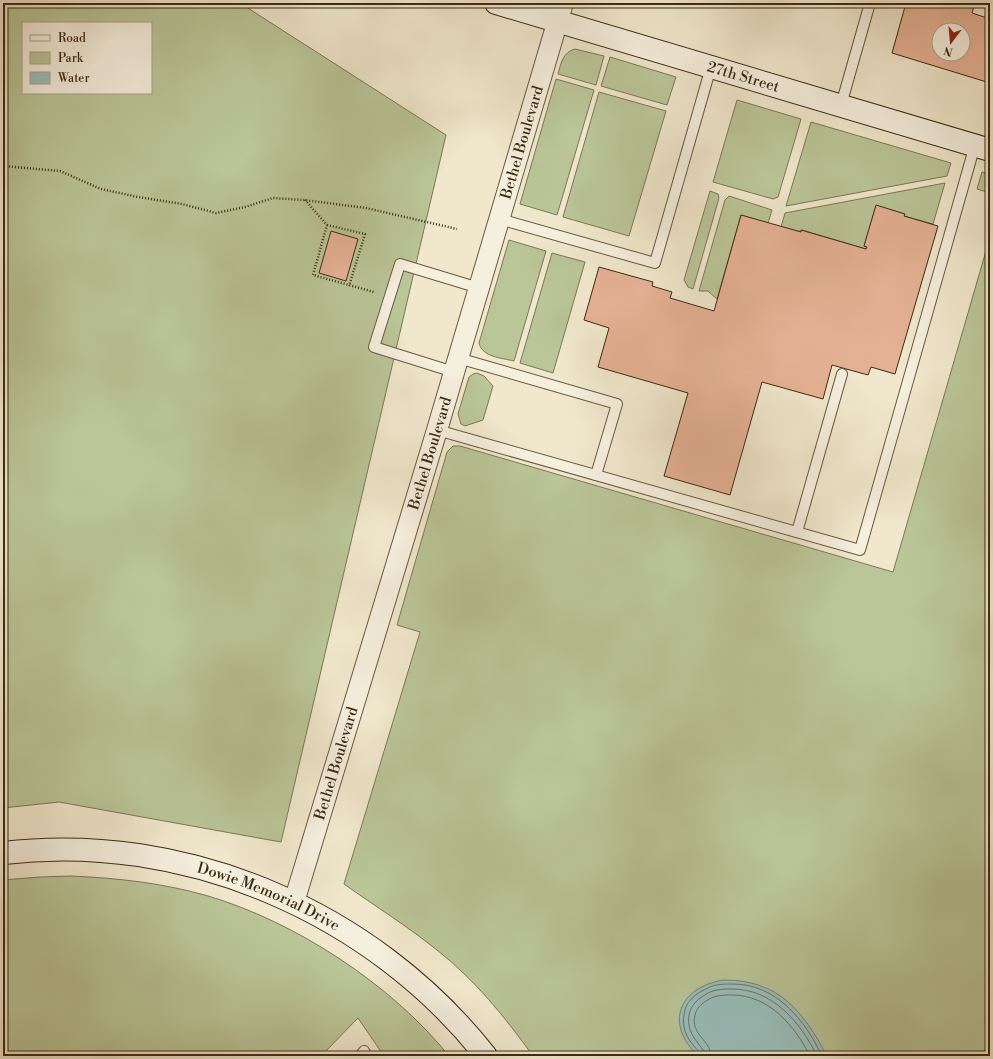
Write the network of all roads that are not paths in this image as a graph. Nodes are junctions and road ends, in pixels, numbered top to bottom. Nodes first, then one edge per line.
1 (496, 3) edge
2 (870, 3) edge
3 (560, 12) edge
4 (711, 67) junction
5 (841, 105) junction
6 (982, 148) edge
7 (499, 219) junction
8 (479, 288) junction
9 (456, 365) junction
10 (842, 374) dead end
11 (437, 430) junction
12 (596, 475) junction
13 (797, 532) junction
14 (3, 853) edge
15 (294, 902) junction
16 (360, 1056) edge
17 (367, 1056) edge
18 (486, 1056) edge

1 - 3 street, 27th Street
2 - 5 lane
3 - 4 street, 27th Street
3 - 7 street, Bethel Boulevard
4 - 5 street, 27th Street
4 - 7 lane
5 - 6 street, 27th Street
6 - 13 lane
7 - 8 street, Bethel Boulevard
8 - 9 street, Bethel Boulevard
8 - 9 lane
9 - 11 street, Bethel Boulevard
9 - 12 lane
10 - 13 lane
11 - 12 lane
11 - 15 street, Bethel Boulevard
12 - 13 lane
14 - 15 street, Dowie Memorial Drive
15 - 18 street, Dowie Memorial Drive
16 - 17 lane

